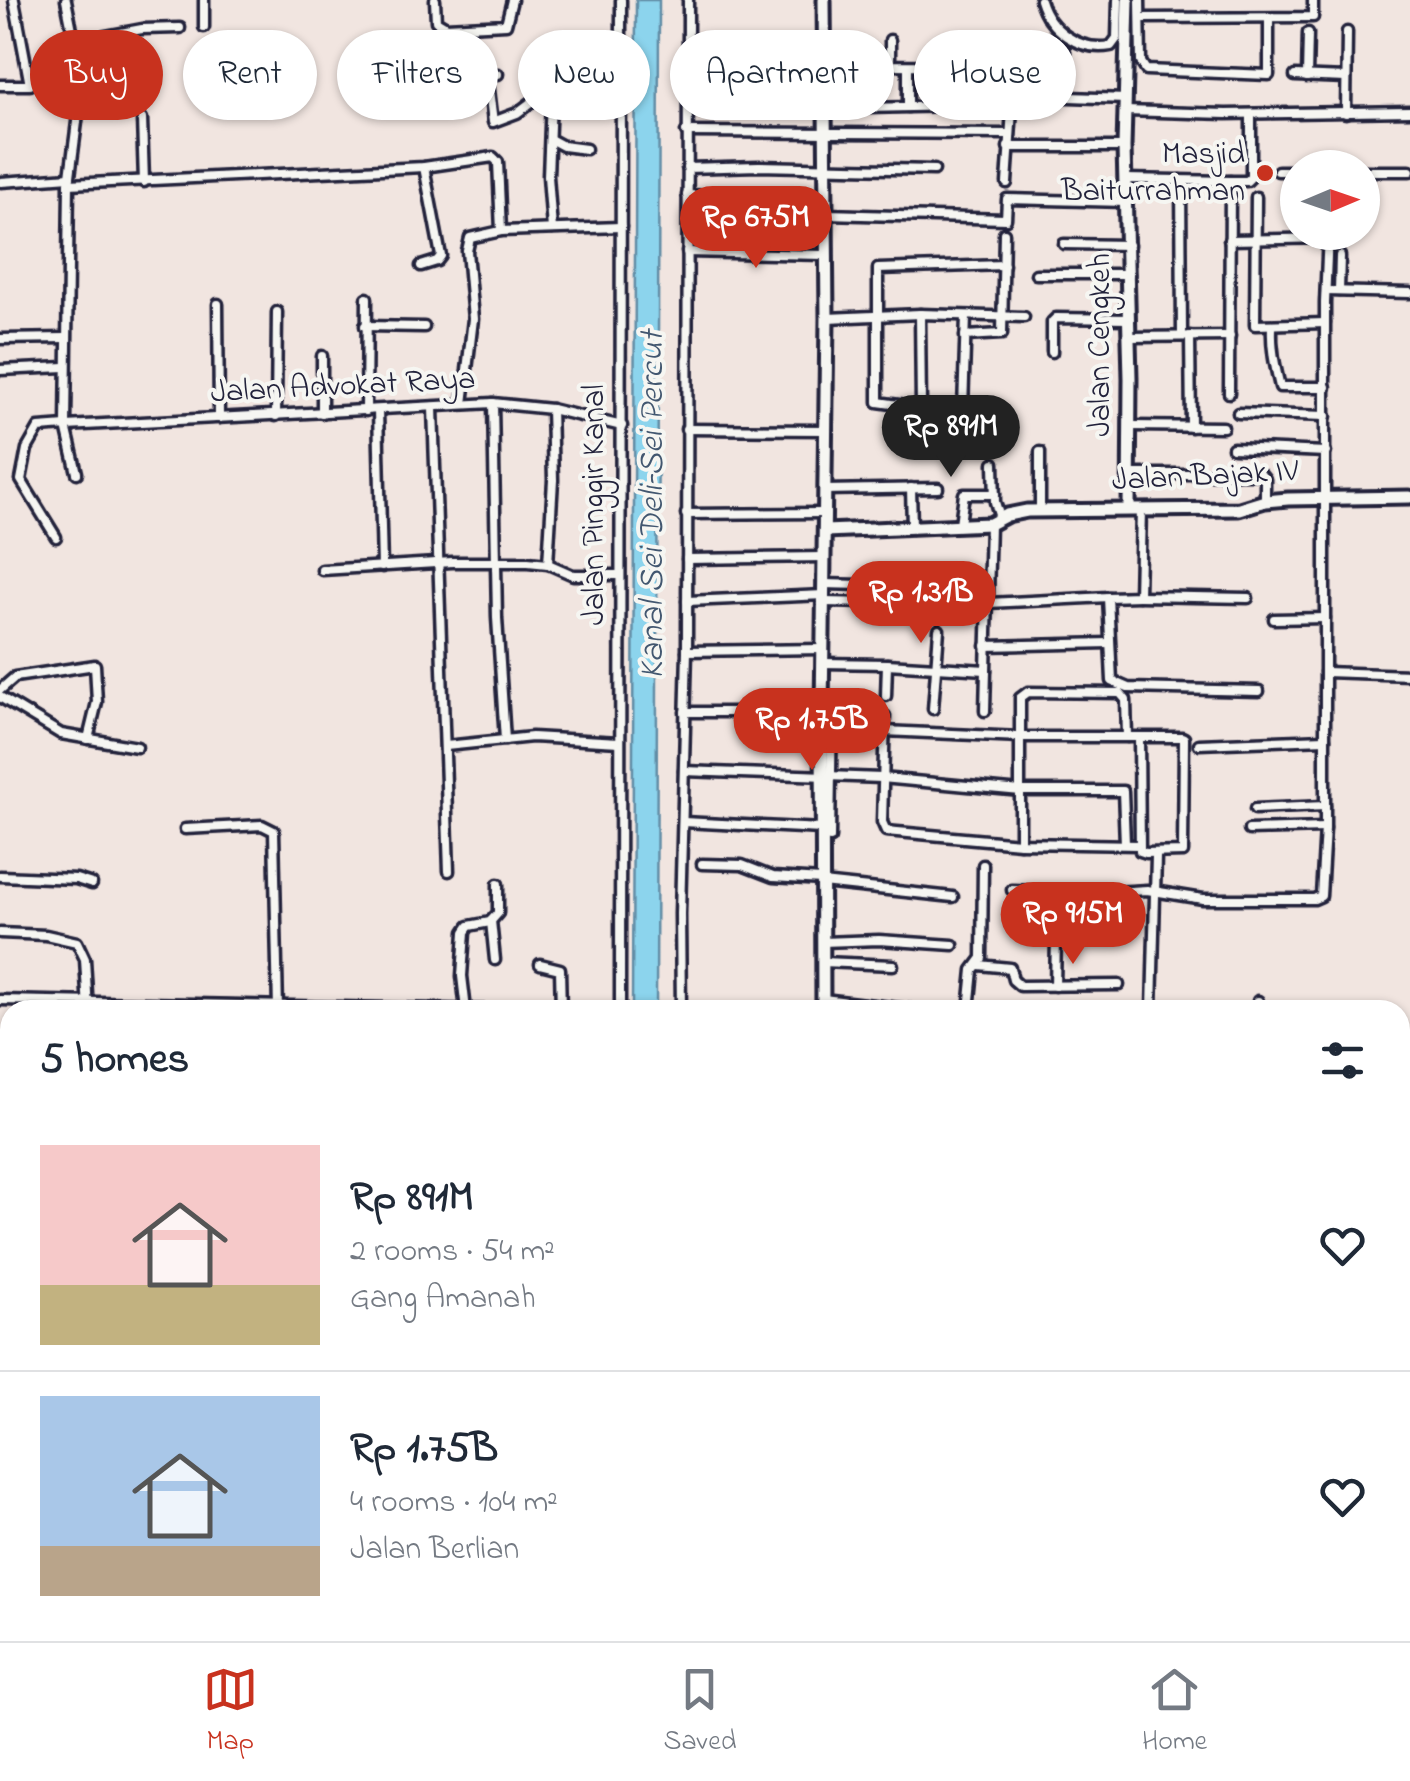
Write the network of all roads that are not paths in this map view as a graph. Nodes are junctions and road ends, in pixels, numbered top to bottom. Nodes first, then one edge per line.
1 (14, 0) edge
2 (66, 0) edge
3 (204, 0) edge
4 (435, 0) edge
5 (512, 0) edge
6 (621, 0) edge
7 (688, 0) edge
8 (824, 0) edge
9 (1040, 0) edge
10 (1049, 0) edge
11 (1118, 0) edge
12 (1128, 0) edge
13 (1140, 0) edge
14 (1313, 0) edge
15 (1141, 18) junction
16 (1269, 18) junction
17 (1049, 20) junction
18 (180, 28) dead end
19 (204, 28) dead end
20 (72, 30) edge
21 (137, 30) edge
22 (622, 30) edge
23 (687, 30) edge
24 (824, 30) edge
25 (1347, 32) dead end
26 (1308, 33) dead end
27 (894, 65) edge
28 (908, 66) junction
29 (914, 66) edge
30 (1296, 76) dead end
31 (1307, 77) junction
32 (1346, 78) junction
33 (0, 86) edge
34 (1126, 105) junction
35 (894, 106) edge
36 (908, 106) junction
37 (914, 106) edge
38 (1410, 111) edge
39 (518, 112) edge
40 (1346, 113) junction
41 (1251, 114) junction
42 (77, 120) edge
43 (142, 120) edge
44 (493, 120) edge
45 (550, 120) edge
46 (623, 120) edge
47 (686, 120) edge
48 (824, 120) edge
49 (686, 132) junction
50 (1008, 134) junction
51 (823, 135) junction
52 (550, 139) junction
53 (1008, 147) junction
54 (1124, 147) junction
55 (586, 149) dead end
56 (424, 167) junction
57 (686, 168) junction
58 (823, 168) junction
59 (934, 170) dead end
60 (1410, 170) edge
61 (1380, 171) edge
62 (1125, 179) junction
63 (1181, 180) junction
64 (70, 181) junction
65 (1230, 181) junction
66 (0, 182) edge
67 (144, 182) junction
68 (1007, 183) dead end
69 (687, 195) junction
70 (1256, 197) dead end
71 (824, 200) junction
72 (1126, 202) junction
73 (824, 214) junction
74 (621, 227) junction
75 (552, 230) junction
76 (502, 231) junction
77 (1004, 233) dead end
78 (1280, 238) edge
79 (1229, 240) junction
80 (1255, 240) junction
81 (1064, 244) dead end
82 (1129, 245) junction
83 (1327, 250) edge
84 (687, 252) junction
85 (825, 255) junction
86 (1340, 256) dead end
87 (1004, 265) junction
88 (421, 266) dead end
89 (1036, 274) dead end
90 (1129, 274) junction
91 (1326, 291) junction
92 (1340, 291) junction
93 (1410, 292) edge
94 (366, 298) dead end
95 (218, 304) dead end
96 (276, 312) dead end
97 (920, 314) junction
98 (876, 316) junction
99 (966, 316) junction
100 (1002, 317) junction
101 (1024, 317) dead end
102 (827, 318) junction
103 (1129, 319) junction
104 (1325, 322) junction
105 (364, 326) junction
106 (1272, 326) junction
107 (424, 327) dead end
108 (0, 334) edge
109 (965, 336) junction
110 (1186, 336) junction
111 (1230, 336) junction
112 (1130, 337) junction
113 (66, 338) junction
114 (1052, 352) dead end
115 (322, 356) dead end
116 (65, 367) junction
117 (0, 370) edge
118 (1326, 387) junction
119 (1230, 392) dead end
120 (463, 404) junction
121 (493, 404) junction
122 (433, 408) junction
123 (921, 408) junction
124 (550, 409) junction
125 (378, 410) junction
126 (366, 411) junction
127 (322, 413) junction
128 (1238, 414) dead end
129 (276, 416) junction
130 (1326, 416) junction
131 (219, 418) junction
132 (66, 426) junction
133 (622, 426) junction
134 (1130, 426) junction
135 (1191, 427) junction
136 (1222, 427) dead end
137 (686, 429) junction
138 (826, 430) junction
139 (1234, 448) dead end
140 (1040, 452) dead end
141 (1326, 452) junction
142 (994, 463) dead end
143 (77, 472) dead end
144 (1129, 474) junction
145 (911, 488) junction
146 (938, 488) dead end
147 (824, 490) junction
148 (995, 494) junction
149 (1410, 497) edge
150 (1326, 498) junction
151 (1265, 501) junction
152 (1135, 509) junction
153 (1040, 510) junction
154 (686, 514) junction
155 (825, 514) junction
156 (995, 521) junction
157 (960, 524) junction
158 (912, 526) junction
159 (825, 531) junction
160 (56, 538) dead end
161 (824, 557) junction
162 (686, 559) junction
163 (495, 562) junction
164 (437, 563) junction
165 (548, 564) junction
166 (382, 567) junction
167 (322, 570) dead end
168 (619, 575) junction
169 (987, 581) junction
170 (824, 594) junction
171 (1140, 596) junction
172 (1108, 597) junction
173 (1248, 598) dead end
174 (687, 601) junction
175 (988, 602) junction
176 (872, 603) dead end
177 (1325, 618) junction
178 (1274, 619) dead end
179 (938, 630) dead end
180 (1109, 642) junction
181 (986, 646) junction
182 (823, 648) junction
183 (687, 651) junction
184 (822, 663) junction
185 (887, 664) junction
186 (936, 666) junction
187 (986, 670) junction
188 (1325, 672) junction
189 (1410, 674) edge
190 (1259, 691) dead end
191 (0, 694) edge
192 (886, 696) dead end
193 (827, 710) junction
194 (933, 710) dead end
195 (685, 712) junction
196 (986, 712) dead end
197 (885, 716) dead end
198 (884, 731) junction
199 (1127, 736) junction
200 (1139, 736) junction
201 (1021, 737) junction
202 (88, 739) junction
203 (1325, 739) junction
204 (505, 740) junction
205 (619, 742) junction
206 (1199, 744) dead end
207 (137, 746) dead end
208 (446, 746) junction
209 (684, 771) junction
210 (826, 777) junction
211 (882, 778) junction
212 (1021, 791) junction
213 (1325, 806) junction
214 (1255, 809) dead end
215 (682, 822) junction
216 (1325, 828) junction
217 (184, 829) dead end
218 (1249, 830) dead end
219 (826, 834) junction
220 (1020, 843) junction
221 (1125, 844) junction
222 (1139, 845) junction
223 (1156, 856) dead end
224 (702, 864) dead end
225 (983, 865) dead end
226 (450, 870) dead end
227 (0, 876) edge
228 (822, 881) junction
229 (92, 884) dead end
230 (498, 884) dead end
231 (1012, 890) dead end
232 (1057, 892) junction
233 (1156, 893) junction
234 (954, 897) dead end
235 (491, 921) junction
236 (0, 933) edge
237 (822, 942) junction
238 (952, 945) dead end
239 (495, 960) dead end
240 (823, 962) junction
241 (540, 964) dead end
242 (979, 965) junction
243 (893, 966) dead end
244 (1055, 986) junction
245 (1119, 986) dead end
246 (88, 1000) edge
247 (278, 1000) edge
248 (465, 1000) edge
249 (560, 1000) edge
250 (620, 1000) edge
251 (681, 1000) edge
252 (823, 1000) edge
253 (971, 1000) edge
254 (1152, 1000) edge

1 - 33 street
2 - 20 street
3 - 19 street
4 - 5 street
6 - 22 street, Jalan Pinggir Kanal
7 - 23 street
8 - 24 street
9 - 17 street
10 - 17 street
11 - 17 street
12 - 34 street, Jalan Cengkeh
13 - 15 street
14 - 16 street
15 - 16 street
15 - 16 street
18 - 21 street
25 - 32 street
26 - 31 street
27 - 28 street
28 - 29 street
28 - 36 street
30 - 31 street
31 - 32 street
32 - 40 street
34 - 41 street
34 - 50 street
34 - 54 street, Jalan Cengkeh
35 - 36 street
36 - 37 street
38 - 40 street
39 - 44 street
40 - 41 street
41 - 65 street
42 - 64 street
43 - 67 street
45 - 52 street
46 - 74 street, Jalan Pinggir Kanal
47 - 49 street
48 - 51 street
49 - 51 street
49 - 57 street
50 - 51 street
50 - 53 street
51 - 58 street
52 - 55 street
52 - 75 street
53 - 54 street
53 - 68 street
54 - 62 street, Jalan Cengkeh
56 - 67 street
56 - 76 street
56 - 88 street
57 - 58 street
57 - 69 street
58 - 59 street
58 - 71 street
60 - 61 street
62 - 63 street
62 - 72 street, Jalan Cengkeh
63 - 65 street
63 - 110 street
64 - 66 street
64 - 67 street
64 - 113 street
65 - 79 street
69 - 71 street
69 - 84 street
70 - 80 street
71 - 73 street
72 - 73 street
72 - 82 street, Jalan Cengkeh
73 - 85 street
74 - 75 street
74 - 133 street, Jalan Pinggir Kanal
75 - 76 street
76 - 120 street
77 - 87 street
78 - 80 street
79 - 80 street
79 - 111 street
80 - 106 street
81 - 82 street
82 - 90 street, Jalan Cengkeh
83 - 91 street
84 - 85 street
84 - 137 street
85 - 102 street
86 - 92 street
87 - 98 street
87 - 100 street
89 - 90 street
90 - 103 street, Jalan Cengkeh
91 - 92 street
91 - 104 street
92 - 93 street
94 - 105 street
95 - 131 street
96 - 129 street
97 - 98 street
97 - 99 street
97 - 123 street
98 - 102 street
98 - 123 street
99 - 100 street
99 - 109 street
100 - 101 street
100 - 109 street
102 - 138 street
103 - 112 street, Jalan Cengkeh
103 - 114 street
104 - 106 street
104 - 118 street
105 - 107 street
105 - 126 street
106 - 118 street
108 - 113 street
109 - 123 street
110 - 111 street
110 - 112 street
110 - 135 street
111 - 119 street
112 - 134 street, Jalan Cengkeh
113 - 116 street
115 - 127 street
116 - 117 street
116 - 132 street
118 - 130 street
120 - 121 street, Jalan Advokat Raya
120 - 122 street, Jalan Advokat Raya
121 - 124 street, Jalan Advokat Raya
121 - 163 street
122 - 125 street, Jalan Advokat Raya
122 - 164 street
124 - 133 street, Jalan Advokat Raya
124 - 165 street
125 - 126 street, Jalan Advokat Raya
125 - 166 street
126 - 127 street, Jalan Advokat Raya
127 - 129 street, Jalan Advokat Raya
128 - 130 street
129 - 131 street, Jalan Advokat Raya
130 - 141 street
131 - 132 street, Jalan Advokat Raya
132 - 143 street
132 - 160 street
133 - 168 street, Jalan Pinggir Kanal
134 - 135 street
134 - 144 street, Jalan Cengkeh
135 - 136 street
137 - 138 street
137 - 154 street
138 - 147 street
139 - 141 street
140 - 153 street
141 - 150 street
142 - 148 street
144 - 151 street
144 - 152 street, Jalan Cengkeh
145 - 146 street
145 - 147 street
145 - 158 street
147 - 155 street
148 - 156 street
148 - 157 street
149 - 150 street, Jalan Bajak IV
150 - 151 street, Jalan Bajak IV
150 - 177 street
151 - 152 street, Jalan Bajak IV
152 - 153 street, Jalan Bajak IV
152 - 171 street
153 - 156 street, Jalan Bajak IV
154 - 155 street
154 - 162 street
155 - 159 street
156 - 157 street, Jalan Bajak IV
156 - 169 street
157 - 158 street, Jalan Bajak IV
158 - 159 street, Jalan Bajak IV
159 - 161 street
161 - 162 street
161 - 170 street
162 - 174 street
163 - 164 street
163 - 165 street
163 - 204 street
164 - 166 street
164 - 208 street
165 - 168 street
166 - 167 street
168 - 205 street, Jalan Pinggir Kanal
169 - 170 street
169 - 175 street
170 - 174 street
170 - 176 street
170 - 182 street
171 - 172 street
171 - 173 street
172 - 175 street
172 - 180 street
174 - 183 street
175 - 181 street
177 - 178 street
177 - 188 street
179 - 186 street
180 - 181 street
180 - 190 street
181 - 187 street
182 - 183 street
182 - 184 street
183 - 195 street
184 - 185 street
184 - 193 street
185 - 186 street
185 - 192 street
186 - 187 street
186 - 194 street
187 - 196 street
188 - 189 street
188 - 203 street
191 - 202 street
191 - 202 street
193 - 195 street
193 - 210 street
195 - 209 street
197 - 198 street
198 - 201 street
198 - 211 street
199 - 200 street
199 - 201 street
199 - 201 street
200 - 222 street
200 - 222 street
201 - 212 street
202 - 207 street
203 - 206 street
203 - 213 street
204 - 205 street
204 - 208 street
205 - 250 street, Jalan Pinggir Kanal
208 - 226 street
209 - 210 street
209 - 215 street
210 - 211 street
210 - 219 street
211 - 212 street
211 - 220 street
212 - 220 street
212 - 221 street
213 - 214 street
213 - 216 street
215 - 219 street
215 - 251 street
216 - 218 street
216 - 233 street
217 - 247 street
219 - 228 street
220 - 221 street
221 - 222 street
223 - 233 street
224 - 228 street
225 - 242 street
227 - 229 street
228 - 234 street
228 - 237 street
230 - 235 street
231 - 232 street
232 - 233 street
232 - 244 street
233 - 254 street
235 - 239 street
235 - 248 street
236 - 246 street
237 - 238 street
237 - 240 street
240 - 243 street
240 - 252 street
241 - 249 street
242 - 244 street
242 - 253 street
244 - 245 street

